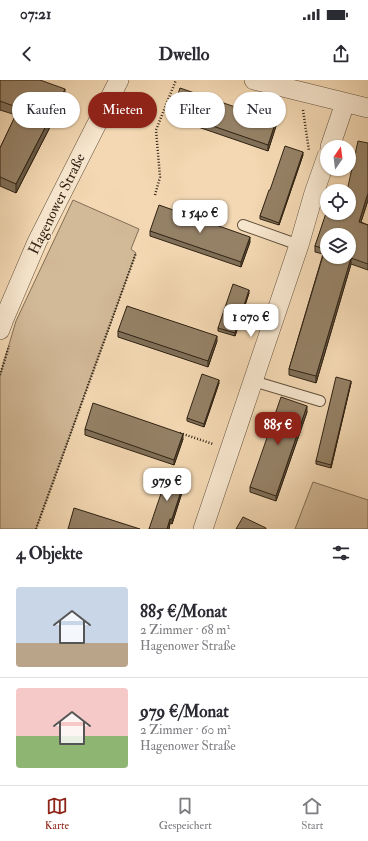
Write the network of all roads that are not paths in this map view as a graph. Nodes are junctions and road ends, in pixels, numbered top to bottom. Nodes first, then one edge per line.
1 (120, 80) edge
2 (254, 80) edge
3 (345, 103) junction
4 (368, 108) edge
5 (332, 140) edge
6 (318, 155) edge
7 (242, 225) dead end
8 (299, 244) junction
9 (1, 322) edge
10 (253, 381) junction
11 (320, 402) dead end
12 (204, 529) edge

1 - 9 street, Hagenower Straße
2 - 3 street
3 - 4 street
3 - 5 street
6 - 8 street
7 - 8 lane
8 - 10 street
10 - 11 lane
10 - 12 street

